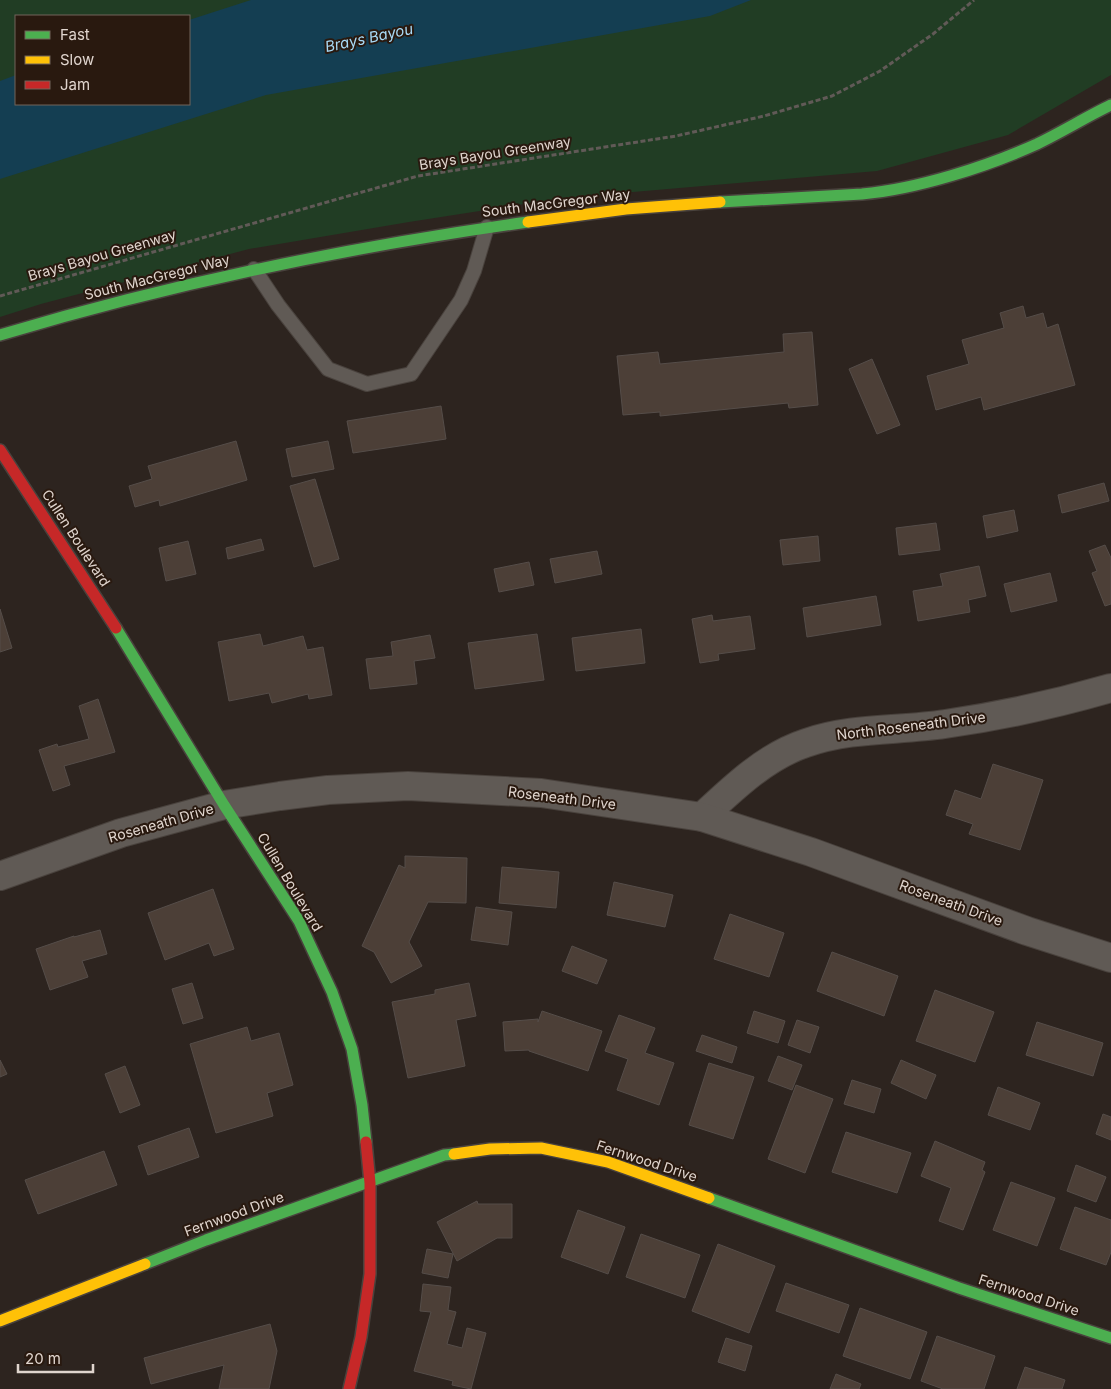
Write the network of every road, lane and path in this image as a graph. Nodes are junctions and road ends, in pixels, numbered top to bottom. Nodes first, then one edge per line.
1 (974, 0) edge
2 (1111, 104) edge
3 (487, 227) junction
4 (254, 269) junction
5 (0, 296) edge
6 (0, 334) edge
7 (0, 450) edge
8 (1111, 688) edge
9 (224, 806) junction
10 (702, 817) junction
11 (0, 876) edge
12 (1111, 958) edge
13 (370, 1183) junction
14 (0, 1321) edge
15 (1111, 1338) edge
16 (349, 1389) edge

1 - 5 path, Brays Bayou Greenway
2 - 3 street, South MacGregor Way
3 - 4 street, South MacGregor Way
3 - 4 lane
4 - 6 street, South MacGregor Way
7 - 9 street, Cullen Boulevard
8 - 10 street, North Roseneath Drive
9 - 10 street, Roseneath Drive
9 - 11 street, Roseneath Drive
9 - 13 street, Cullen Boulevard
10 - 12 street, Roseneath Drive
13 - 14 street, Fernwood Drive
13 - 15 street, Fernwood Drive
13 - 16 street, Cullen Boulevard

